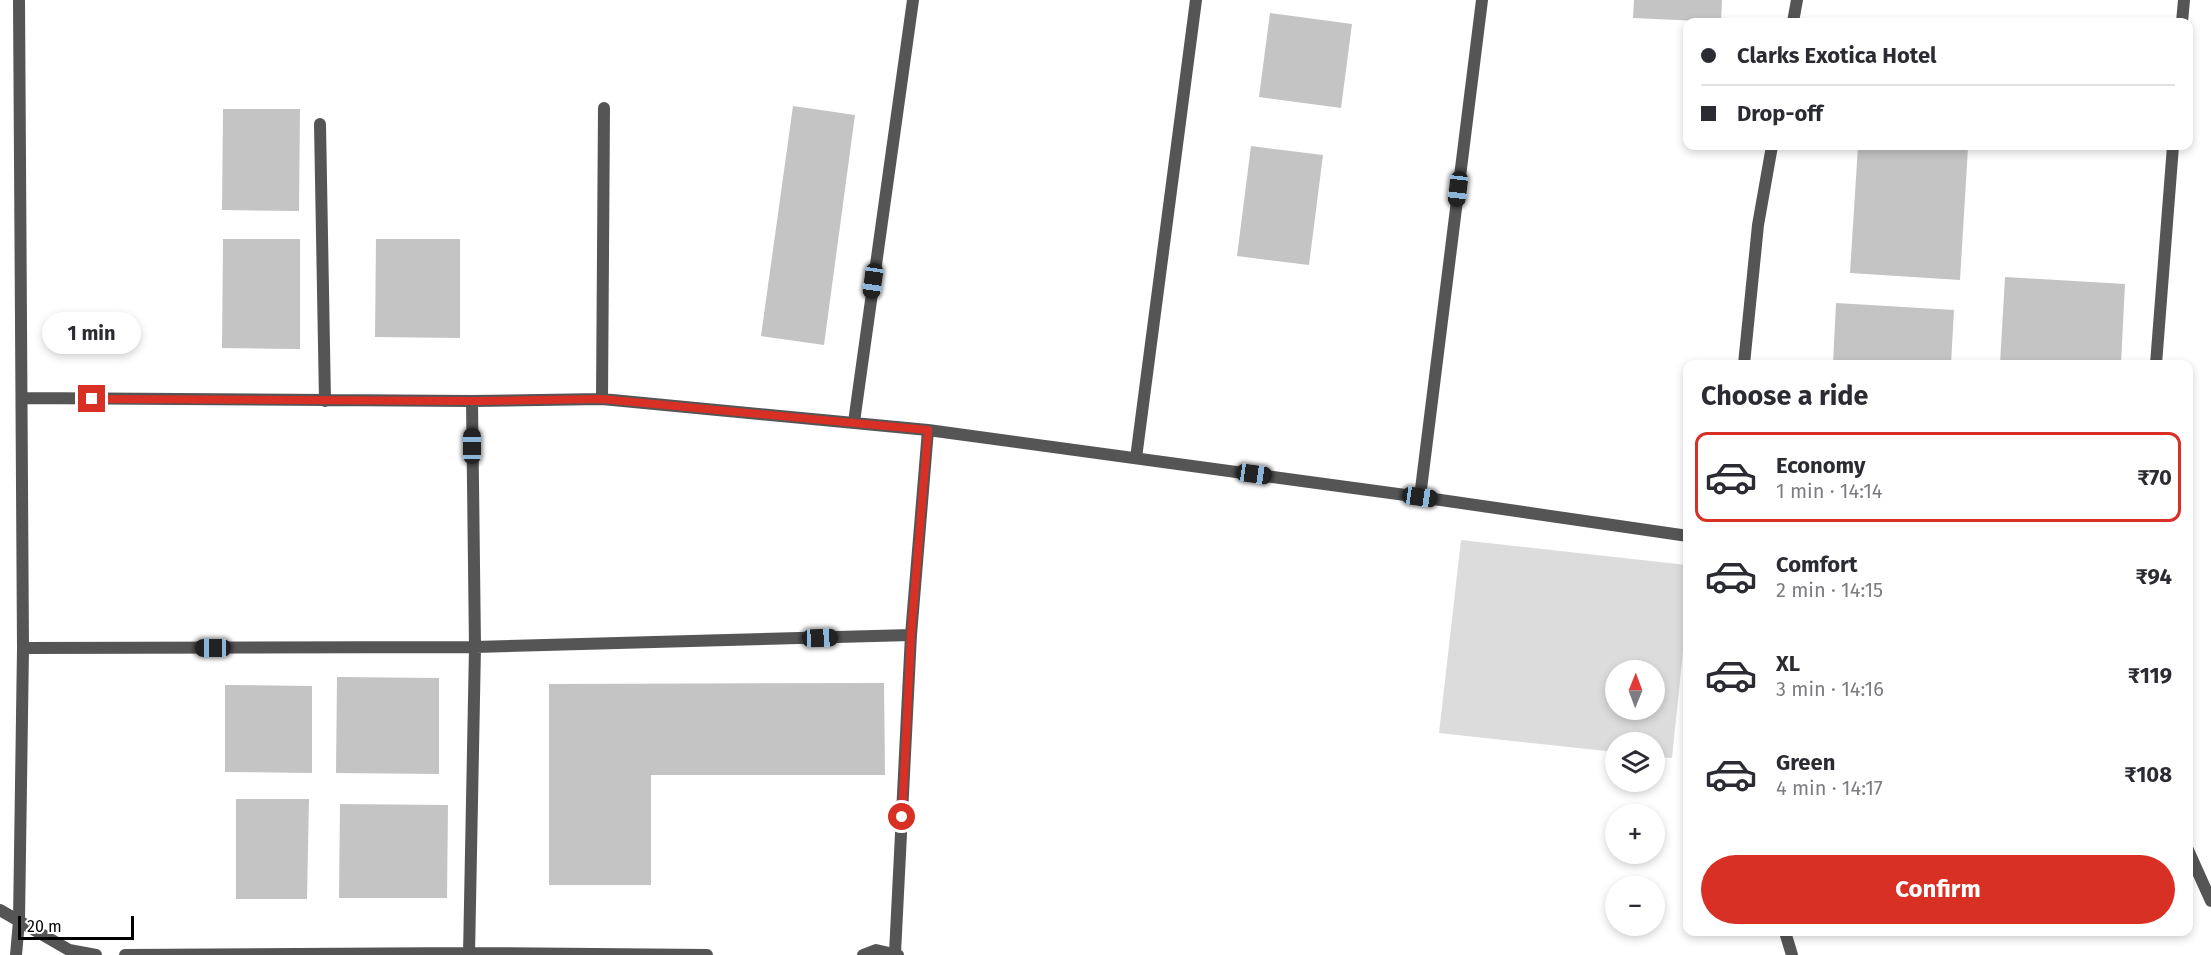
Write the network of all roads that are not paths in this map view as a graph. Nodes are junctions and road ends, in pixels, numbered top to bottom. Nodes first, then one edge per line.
1 (19, 0) edge
2 (913, 0) edge
3 (1196, 0) edge
4 (1482, 0) edge
5 (1797, 0) edge
6 (2184, 0) edge
7 (1794, 18) edge
8 (2182, 18) edge
9 (604, 108) dead end
10 (320, 124) dead end
11 (1771, 150) edge
12 (2173, 150) edge
13 (1744, 360) edge
14 (2156, 360) edge
15 (22, 398) junction
16 (602, 399) junction
17 (325, 401) junction
18 (472, 401) junction
19 (854, 422) junction
20 (928, 430) junction
21 (1136, 458) junction
22 (1420, 497) junction
23 (1683, 535) edge
24 (911, 635) junction
25 (475, 647) junction
26 (23, 648) junction
27 (2193, 861) edge
28 (2211, 901) edge
29 (0, 910) edge
30 (19, 921) junction
31 (1786, 936) edge
32 (470, 954) edge
33 (896, 954) edge
34 (16, 955) edge
35 (96, 955) edge
36 (125, 955) edge
37 (707, 955) edge
38 (863, 955) edge
39 (1792, 955) edge

1 - 15 street
2 - 19 street
3 - 21 street
4 - 22 street
5 - 7 street
6 - 8 street
9 - 16 street
10 - 17 street
11 - 13 street
12 - 14 street
15 - 17 street
15 - 26 street
16 - 18 street
16 - 19 street
17 - 18 street
18 - 25 street
19 - 20 street
20 - 21 street
20 - 24 street
21 - 22 street
22 - 23 street
24 - 25 street
24 - 33 street
25 - 26 street
25 - 32 street
26 - 30 street
27 - 28 street
29 - 30 street
30 - 34 street
30 - 35 street
31 - 39 street
32 - 36 street
32 - 37 street
33 - 38 street

